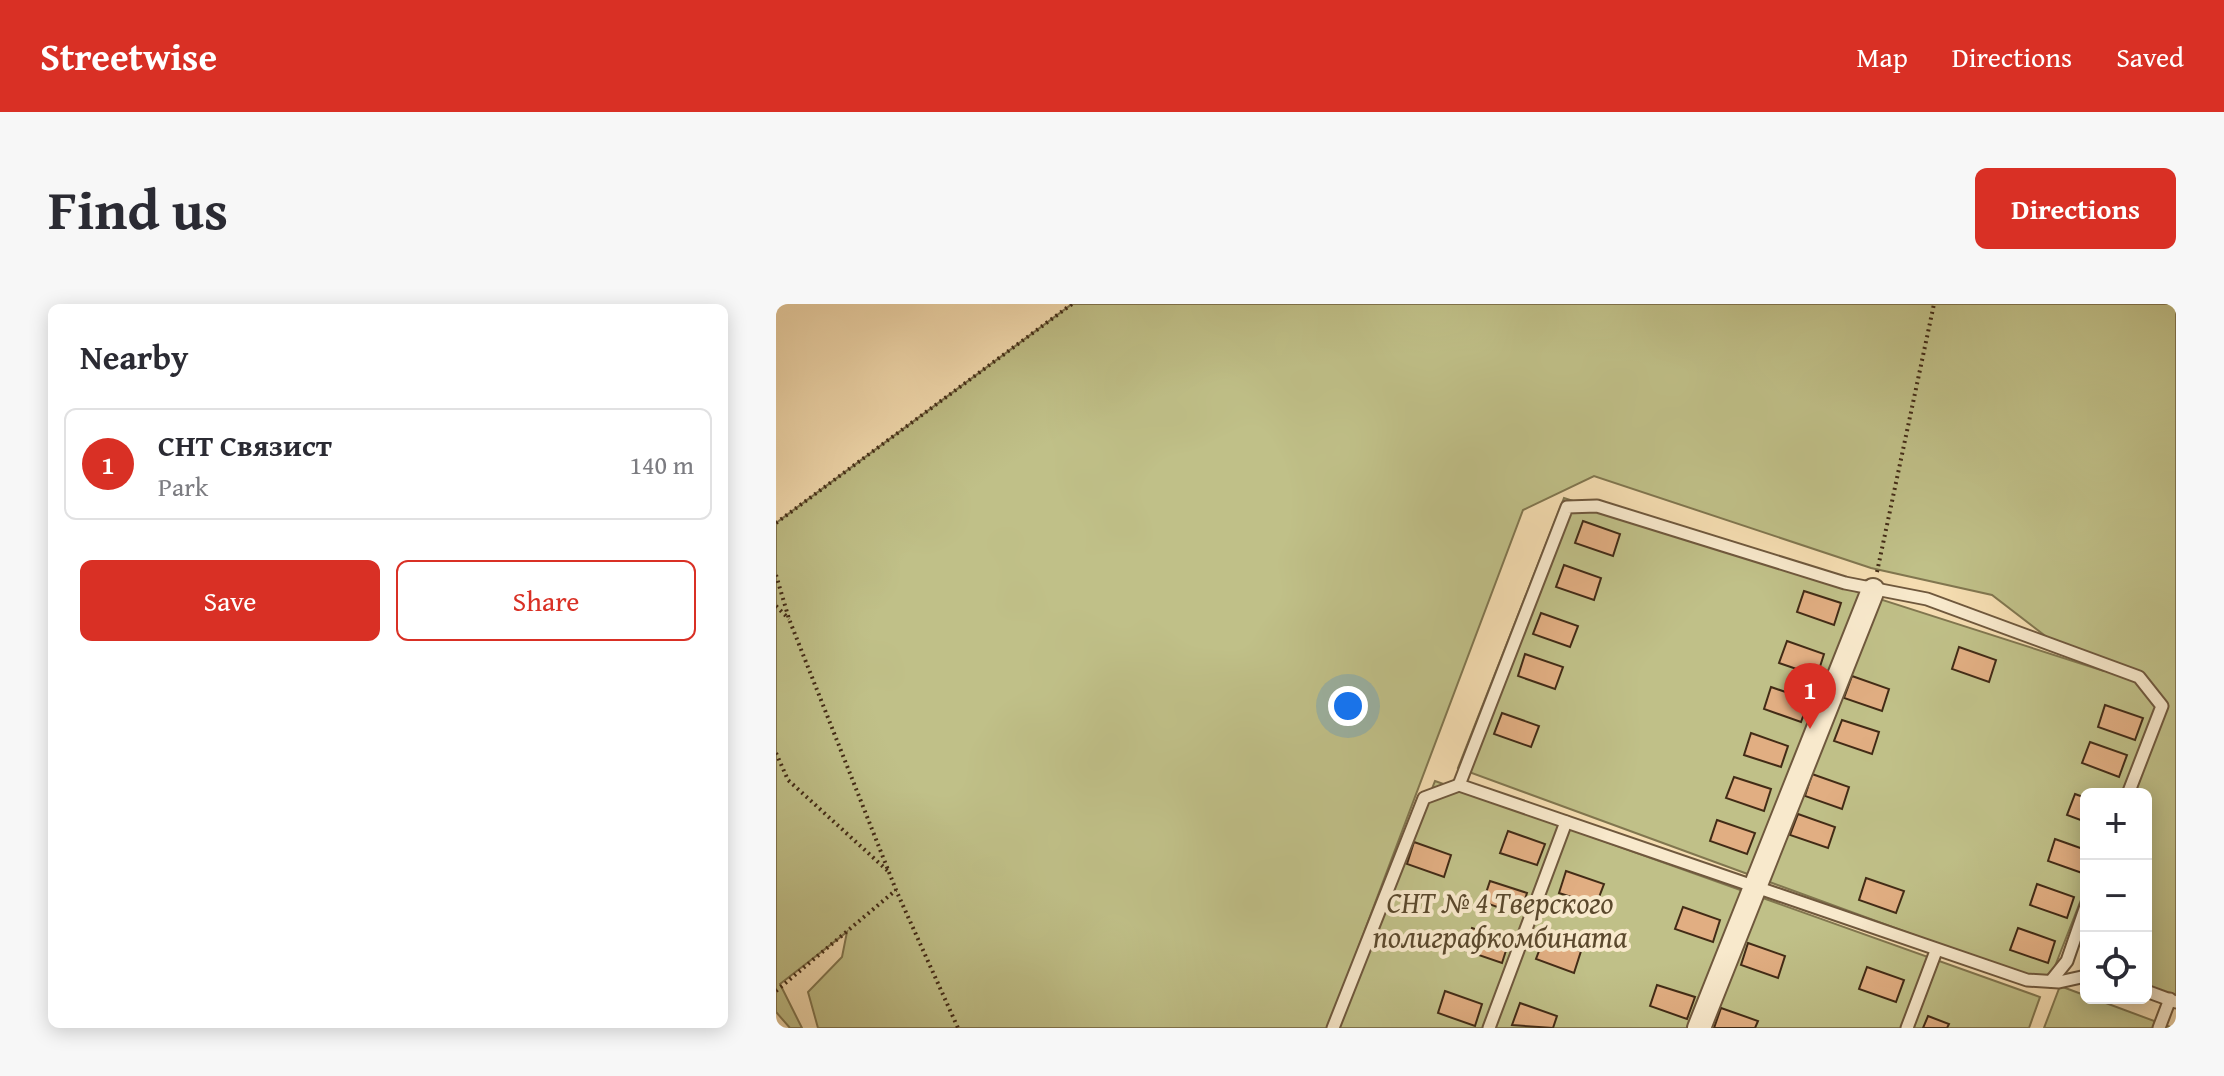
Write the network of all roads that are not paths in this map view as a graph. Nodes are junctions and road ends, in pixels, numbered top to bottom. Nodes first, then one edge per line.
1 (1873, 590) junction
2 (1459, 785) junction
3 (2130, 788) edge
4 (1566, 822) junction
5 (1755, 885) junction
6 (2080, 923) edge
7 (1936, 951) junction
8 (2080, 977) edge
9 (2051, 981) junction
10 (2152, 993) edge
11 (2173, 1000) edge
12 (1333, 1028) edge
13 (1489, 1028) edge
14 (1699, 1028) edge
15 (1907, 1028) edge
16 (2159, 1028) edge

1 - 2 lane
1 - 3 lane
1 - 5 street
2 - 4 lane
2 - 12 lane
4 - 5 lane
4 - 13 lane
5 - 7 lane
5 - 14 street
6 - 9 lane
7 - 9 lane
7 - 15 lane
8 - 9 lane
10 - 11 lane
11 - 16 lane

